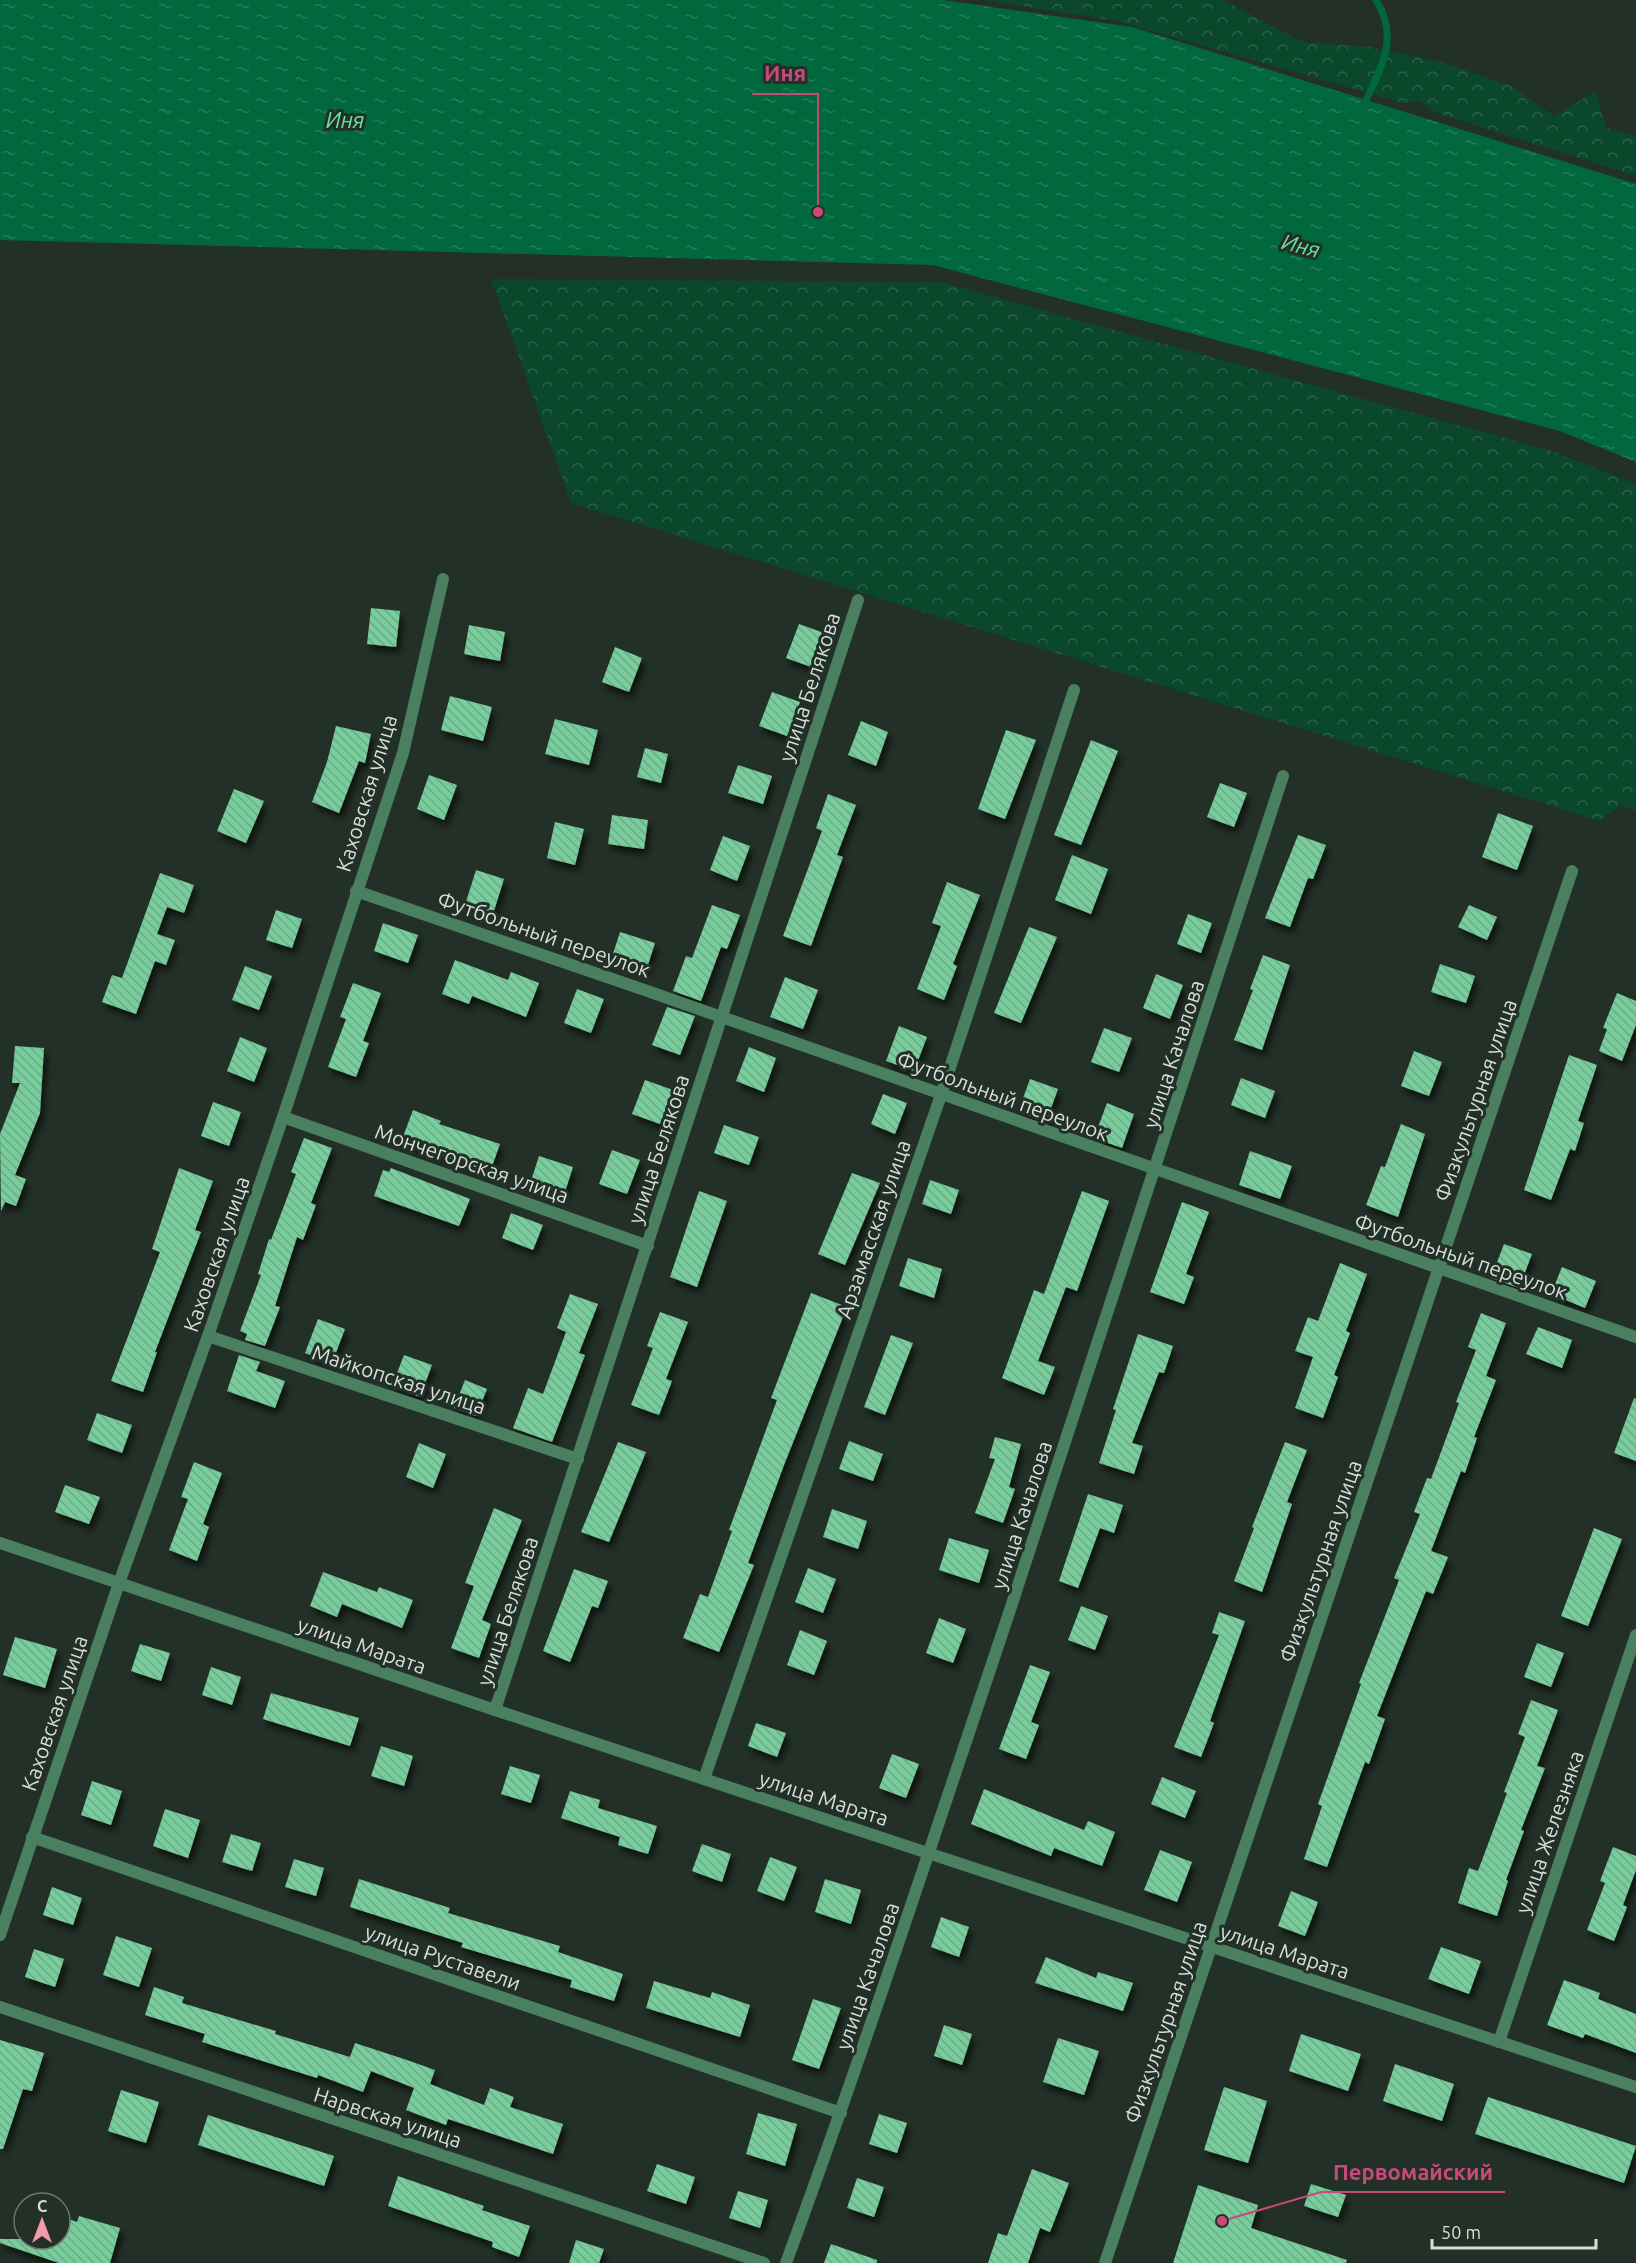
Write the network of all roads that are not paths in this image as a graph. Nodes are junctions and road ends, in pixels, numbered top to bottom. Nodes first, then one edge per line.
1 (443, 579) dead end
2 (858, 600) dead end
3 (1074, 690) dead end
4 (1283, 776) dead end
5 (1572, 871) dead end
6 (356, 891) junction
7 (723, 1015) junction
8 (940, 1095) junction
9 (283, 1117) junction
10 (1156, 1171) junction
11 (648, 1246) junction
12 (1438, 1269) junction
13 (208, 1336) junction
14 (1636, 1337) edge
15 (578, 1459) junction
16 (0, 1542) edge
17 (119, 1583) junction
18 (1636, 1635) edge
19 (495, 1710) junction
20 (704, 1779) junction
21 (32, 1837) junction
22 (929, 1853) junction
23 (0, 1935) edge
24 (1211, 1947) junction
25 (0, 2007) edge
26 (1498, 2042) junction
27 (1636, 2087) edge
28 (841, 2113) junction
29 (764, 2263) edge
30 (786, 2263) edge
31 (1105, 2263) edge

1 - 6 street, Каховская улица
2 - 7 street, улица Белякова
3 - 8 street, Арзамасская улица
4 - 10 street, улица Качалова
5 - 12 street, Физкультурная улица
6 - 7 street, Футбольный переулок
6 - 9 street, Каховская улица
7 - 8 street, Футбольный переулок
7 - 11 street, улица Белякова
8 - 10 street, Футбольный переулок
8 - 20 street, Арзамасская улица
9 - 11 street, Мончегорская улица
9 - 13 street, Каховская улица
10 - 12 street, Футбольный переулок
10 - 22 street, улица Качалова
11 - 15 street, улица Белякова
12 - 14 street, Футбольный переулок
12 - 24 street, Физкультурная улица
13 - 15 street, Майкопская улица
13 - 17 street, Каховская улица
15 - 19 street, улица Белякова
16 - 17 street, улица Марата
17 - 19 street, улица Марата
17 - 21 street, Каховская улица
18 - 26 street, улица Железняка
19 - 20 street, улица Марата
20 - 22 street, улица Марата
21 - 23 street, Каховская улица
21 - 28 street, улица Руставели
22 - 24 street, улица Марата
22 - 28 street, улица Качалова
24 - 26 street, улица Марата
24 - 31 street, Физкультурная улица
25 - 29 street, Нарвская улица
26 - 27 street, улица Марата
28 - 30 street, улица Качалова

